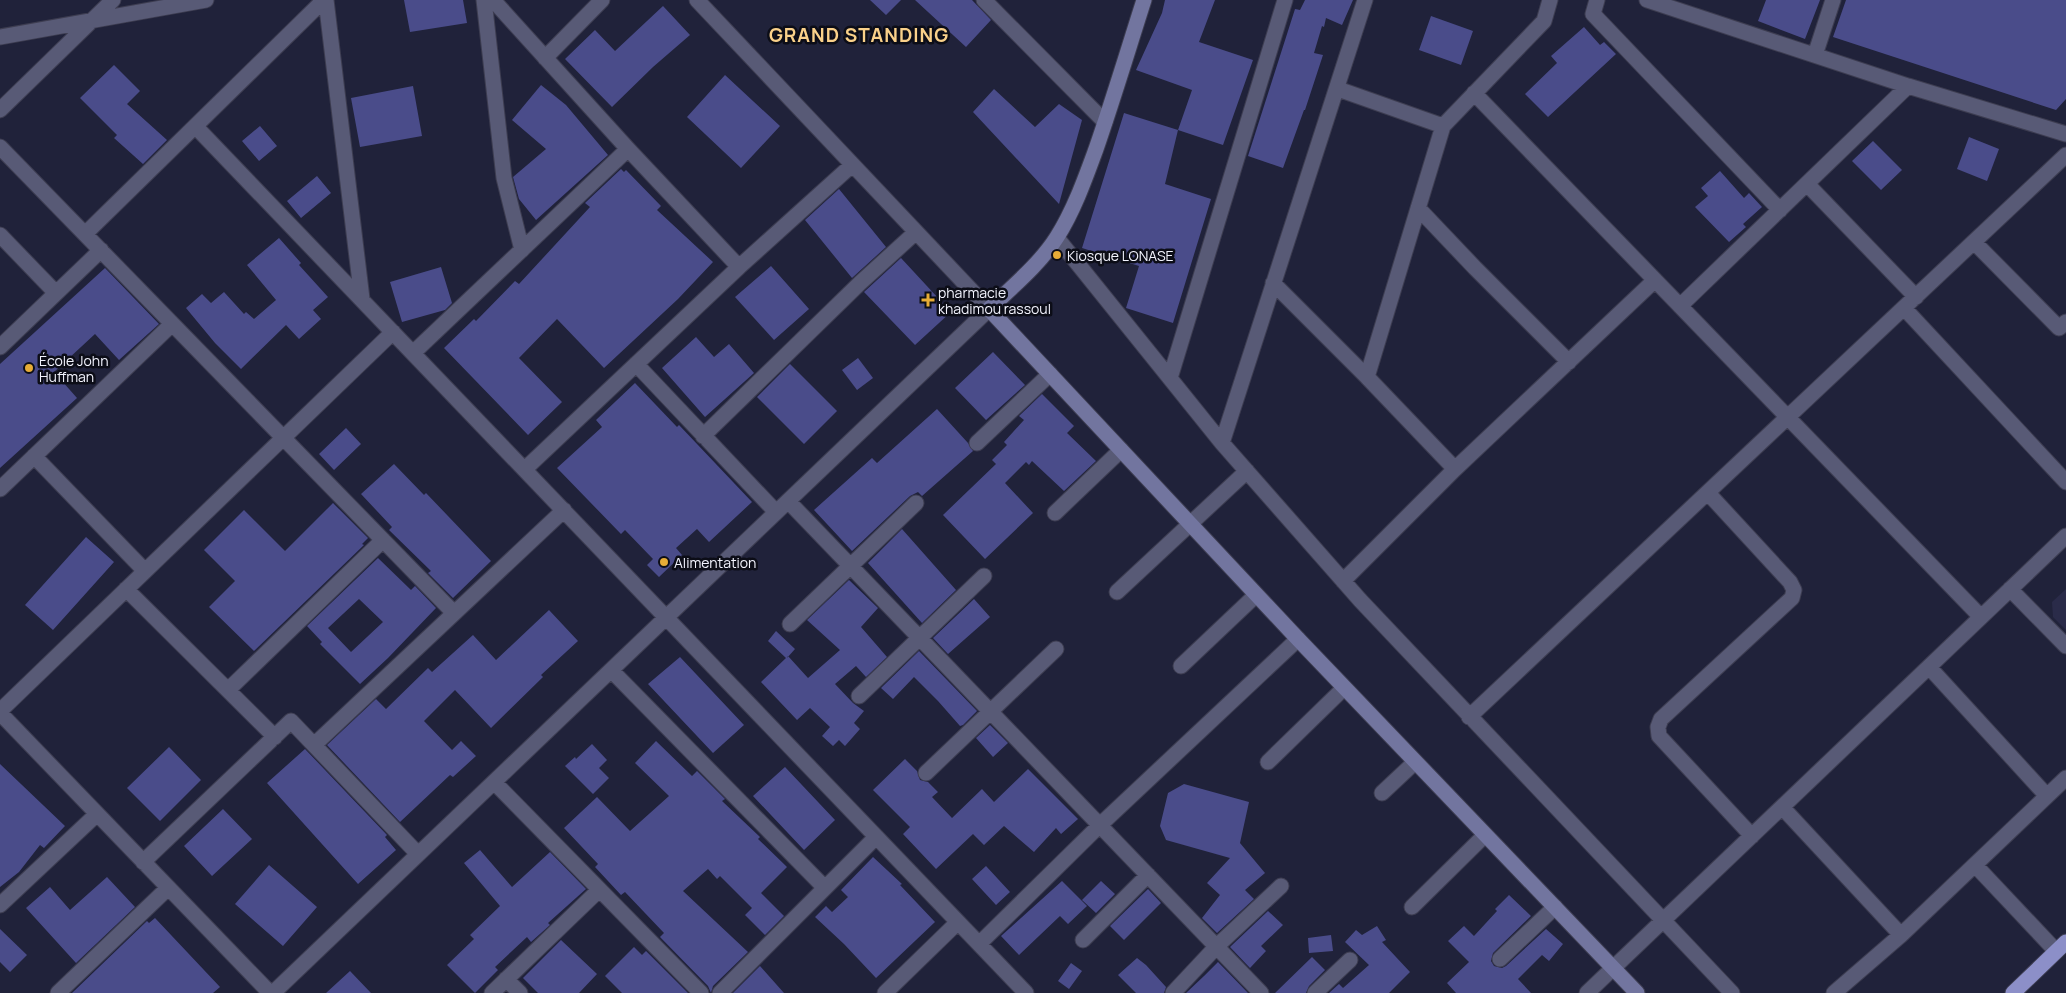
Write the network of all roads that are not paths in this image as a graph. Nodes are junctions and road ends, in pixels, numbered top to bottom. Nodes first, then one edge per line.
1 (113, 0) edge
2 (325, 0) edge
3 (484, 0) edge
4 (493, 0) edge
5 (602, 0) edge
6 (697, 0) edge
7 (984, 0) edge
8 (1144, 0) edge
9 (1285, 0) edge
10 (1366, 0) edge
11 (1550, 0) edge
12 (1597, 0) edge
13 (1647, 0) edge
14 (1833, 0) edge
15 (196, 1) edge
16 (1680, 5) edge
17 (93, 20) junction
18 (0, 37) edge
19 (1815, 55) junction
20 (546, 58) junction
21 (1908, 86) junction
22 (1338, 88) junction
23 (1474, 93) junction
24 (0, 110) edge
25 (1105, 122) junction
26 (1443, 126) junction
27 (196, 127) junction
28 (2066, 134) edge
29 (0, 147) edge
30 (628, 149) junction
31 (2066, 155) edge
32 (852, 165) junction
33 (1807, 184) junction
34 (1418, 208) junction
35 (1780, 210) junction
36 (916, 232) junction
37 (85, 234) junction
38 (0, 235) edge
39 (1057, 238) junction
40 (1974, 242) junction
41 (100, 250) junction
42 (522, 250) junction
43 (739, 267) junction
44 (1655, 280) junction
45 (1273, 283) junction
46 (56, 293) junction
47 (1916, 297) junction
48 (362, 299) junction
49 (1680, 306) junction
50 (1904, 308) junction
51 (989, 309) junction
52 (2066, 322) edge
53 (172, 324) junction
54 (393, 332) junction
55 (0, 347) edge
56 (413, 352) junction
57 (1568, 362) junction
58 (636, 364) junction
59 (1050, 374) junction
60 (1367, 377) junction
61 (1170, 378) junction
62 (1788, 417) junction
63 (703, 436) junction
64 (284, 438) junction
65 (977, 442) dead end
66 (1222, 443) junction
67 (1121, 450) junction
68 (34, 456) junction
69 (524, 469) junction
70 (1454, 469) junction
71 (1247, 471) junction
72 (2066, 482) edge
73 (0, 488) edge
74 (1708, 493) junction
75 (788, 501) junction
76 (916, 503) dead end
77 (564, 510) junction
78 (776, 512) junction
79 (1055, 513) dead end
80 (1190, 524) junction
81 (2066, 536) edge
82 (383, 540) junction
83 (850, 566) junction
84 (145, 571) junction
85 (984, 576) dead end
86 (1343, 581) junction
87 (126, 589) junction
88 (2010, 589) junction
89 (1117, 592) dead end
90 (1256, 594) junction
91 (454, 613) junction
92 (666, 617) junction
93 (1981, 617) junction
94 (790, 624) dead end
95 (919, 638) junction
96 (1298, 639) junction
97 (2066, 646) edge
98 (1056, 649) dead end
99 (1182, 666) dead end
100 (1928, 667) junction
101 (611, 670) junction
102 (1344, 688) junction
103 (228, 690) junction
104 (859, 696) dead end
105 (0, 712) edge
106 (990, 712) junction
107 (1469, 717) junction
108 (275, 737) junction
109 (314, 746) junction
110 (1268, 762) dead end
111 (1415, 762) junction
112 (926, 773) dead end
113 (2066, 778) edge
114 (494, 782) junction
115 (1382, 793) dead end
116 (2047, 796) junction
117 (1782, 807) junction
118 (97, 814) junction
119 (1100, 826) junction
120 (1485, 835) junction
121 (1752, 836) junction
122 (876, 837) junction
123 (418, 854) junction
124 (143, 862) junction
125 (1975, 865) junction
126 (1148, 875) junction
127 (1281, 886) dead end
128 (168, 888) junction
129 (825, 888) junction
130 (600, 890) junction
131 (0, 905) edge
132 (1412, 906) dead end
133 (1555, 907) junction
134 (1664, 920) junction
135 (958, 922) junction
136 (1901, 935) junction
137 (1083, 940) dead end
138 (979, 944) junction
139 (1217, 946) junction
140 (2061, 947) edge
141 (1500, 959) dead end
142 (1350, 960) dead end
143 (1614, 967) junction
144 (506, 979) junction
145 (58, 993) edge
146 (271, 993) edge
147 (492, 993) edge
148 (520, 993) edge
149 (701, 993) edge
150 (720, 993) edge
151 (885, 993) edge
152 (1026, 993) edge
153 (1173, 993) edge
154 (1262, 993) edge
155 (1315, 993) edge
156 (1587, 993) edge
157 (1637, 993) edge
158 (1732, 993) edge
159 (1834, 993) edge
160 (2012, 993) edge

1 - 17 street
2 - 27 street
2 - 48 street
3 - 42 street
4 - 20 street
5 - 20 street
6 - 32 street
7 - 25 street
8 - 25 street
9 - 61 street
10 - 22 street
11 - 23 street
12 - 35 street
13 - 16 street
14 - 19 street
15 - 17 street
16 - 19 street
17 - 18 street
17 - 24 street
19 - 21 street
20 - 30 street
21 - 28 street
21 - 33 street
22 - 26 street
22 - 45 street
23 - 26 street
23 - 44 street
25 - 39 street
26 - 34 street
27 - 37 street
27 - 48 street
29 - 37 street
30 - 42 street
30 - 43 street
31 - 40 street
32 - 36 street
32 - 43 street
33 - 35 street
33 - 47 street
34 - 57 street
34 - 60 street
35 - 49 street
36 - 51 street
36 - 63 street
37 - 41 street
38 - 46 street
39 - 51 street
39 - 61 street
40 - 47 street
40 - 52 street
41 - 46 street
41 - 53 street
42 - 56 street
43 - 58 street
44 - 49 street
44 - 57 street
45 - 60 street
45 - 66 street
46 - 55 street
47 - 50 street
48 - 54 street
49 - 62 street
50 - 62 street
50 - 72 street
51 - 59 street
51 - 75 street
53 - 64 street
53 - 68 street
54 - 56 street
54 - 64 street
56 - 69 street
57 - 70 street
58 - 63 street
58 - 69 street
59 - 65 street
59 - 67 street
60 - 70 street
61 - 66 street
62 - 74 street
62 - 93 street
63 - 78 street
64 - 82 street
64 - 84 street
66 - 71 street
67 - 79 street
67 - 80 street
68 - 73 street
68 - 84 street
69 - 77 street
70 - 86 street
71 - 80 street
71 - 86 street
74 - 107 street
74 - 121 street
75 - 78 street
75 - 83 street
76 - 83 street
77 - 91 street
77 - 92 street
78 - 92 street
80 - 89 street
80 - 90 street
81 - 88 street
82 - 91 street
82 - 103 street
83 - 94 street
83 - 95 street
84 - 87 street
85 - 95 street
86 - 107 street
87 - 103 street
87 - 105 street
88 - 93 street
88 - 97 street
90 - 96 street
90 - 99 street
91 - 109 street
92 - 101 street
92 - 122 street
93 - 100 street
95 - 104 street
95 - 106 street
96 - 102 street
96 - 119 street
98 - 106 street
100 - 116 street
100 - 117 street
101 - 114 street
101 - 129 street
102 - 110 street
102 - 111 street
103 - 108 street
105 - 118 street
106 - 112 street
106 - 119 street
107 - 134 street
108 - 109 street
108 - 124 street
109 - 123 street
111 - 115 street
111 - 120 street
113 - 116 street
114 - 123 street
114 - 130 street
116 - 125 street
117 - 121 street
117 - 136 street
118 - 124 street
118 - 131 street
119 - 126 street
119 - 138 street
120 - 132 street
120 - 133 street
121 - 134 street
122 - 129 street
122 - 135 street
123 - 146 street
124 - 128 street
125 - 136 street
125 - 140 street
126 - 137 street
126 - 139 street
127 - 139 street
128 - 145 street
128 - 146 street
129 - 150 street
130 - 144 street
130 - 149 street
133 - 141 street
133 - 143 street
134 - 143 street
134 - 158 street
135 - 138 street
135 - 151 street
136 - 159 street
138 - 152 street
139 - 153 street
139 - 154 street
140 - 160 main road
142 - 155 street
143 - 156 street
143 - 157 street
144 - 147 street
144 - 148 street

